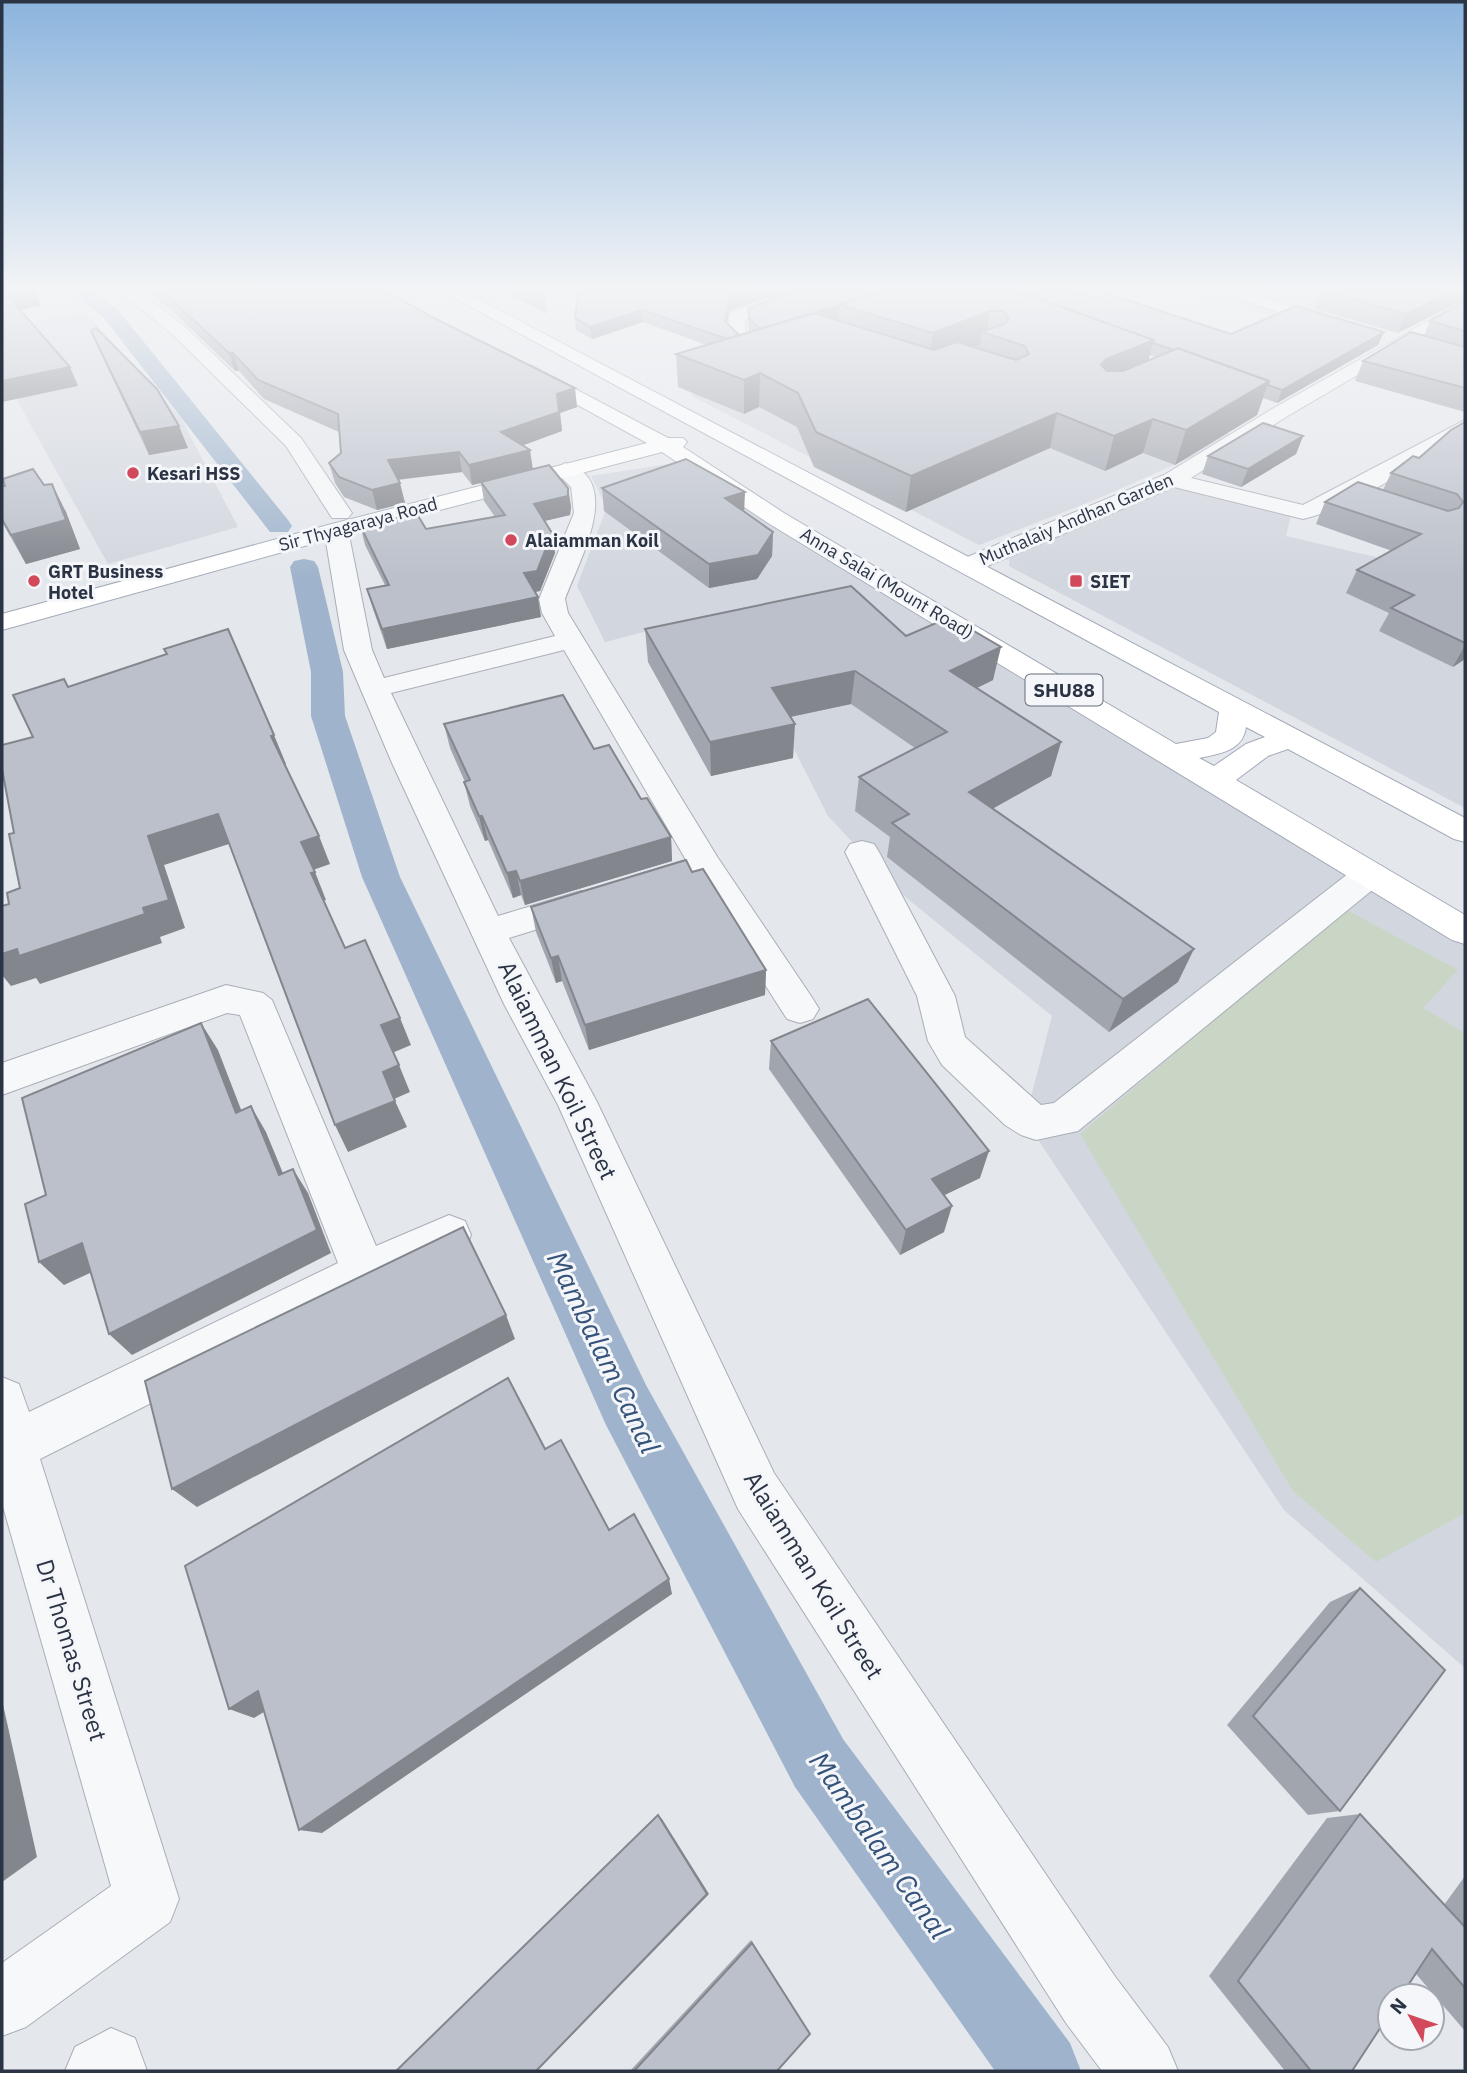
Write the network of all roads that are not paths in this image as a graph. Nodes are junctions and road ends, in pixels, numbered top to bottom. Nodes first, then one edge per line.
1 (232, 385) edge
2 (554, 385) edge
3 (634, 385) edge
4 (1327, 385) edge
5 (630, 386) joint
6 (1254, 404) edge
7 (1279, 413) junction
8 (706, 425) junction
9 (1465, 426) edge
10 (655, 440) junction
11 (565, 470) junction
12 (1172, 480) junction
13 (1347, 493) junction
14 (1373, 502) edge
15 (338, 522) junction
16 (969, 565) junction
17 (2, 606) edge
18 (2, 622) edge
19 (572, 640) junction
20 (375, 690) junction
21 (1234, 707) junction
22 (1294, 737) junction
23 (1172, 754) junction
24 (1215, 780) junction
25 (1465, 831) edge
26 (862, 852) dead end
27 (706, 866) junction
28 (1370, 874) junction
29 (489, 930) junction
30 (1465, 930) edge
31 (800, 1009) dead end
32 (2, 1079) edge
33 (449, 1235) edge
34 (364, 1273) junction
35 (6, 1424) edge
36 (2, 2003) edge
37 (99, 2071) edge
38 (113, 2071) edge
39 (1144, 2071) edge

1 - 15 street
2 - 10 main road, Anna Salai (Mount Road) / SHU88
3 - 5 main road
4 - 7 street, Muthalaiy Andhan Garden
5 - 8 main road
6 - 7 street
7 - 12 street, Muthalaiy Andhan Garden
8 - 10 main road, Sir Thyagaraya Road
8 - 16 main road
9 - 13 street
10 - 11 main road, Sir Thyagaraya Road
10 - 15 main road, Sir Thyagaraya Road
10 - 23 main road, Anna Salai (Mount Road) / SHU88
11 - 15 main road, Sir Thyagaraya Road
11 - 19 street
12 - 13 street
12 - 16 street, Muthalaiy Andhan Garden
13 - 14 street
15 - 17 main road, Sir Thyagaraya Road
15 - 18 main road, Sir Thyagaraya Road
15 - 20 street, Alaiamman Koil Street
16 - 21 main road
19 - 20 street
19 - 27 street
20 - 29 street, Alaiamman Koil Street
21 - 22 main road
21 - 23 main road
22 - 24 main road
22 - 25 main road
23 - 24 main road, Anna Salai (Mount Road) / SHU88
24 - 28 main road, Anna Salai (Mount Road) / SHU88
26 - 28 street
27 - 29 street
27 - 31 street
28 - 30 main road, Anna Salai (Mount Road) / SHU88
29 - 39 street, Alaiamman Koil Street
32 - 34 street
33 - 34 street
34 - 35 street
35 - 36 street, Dr Thomas Street
37 - 38 street

